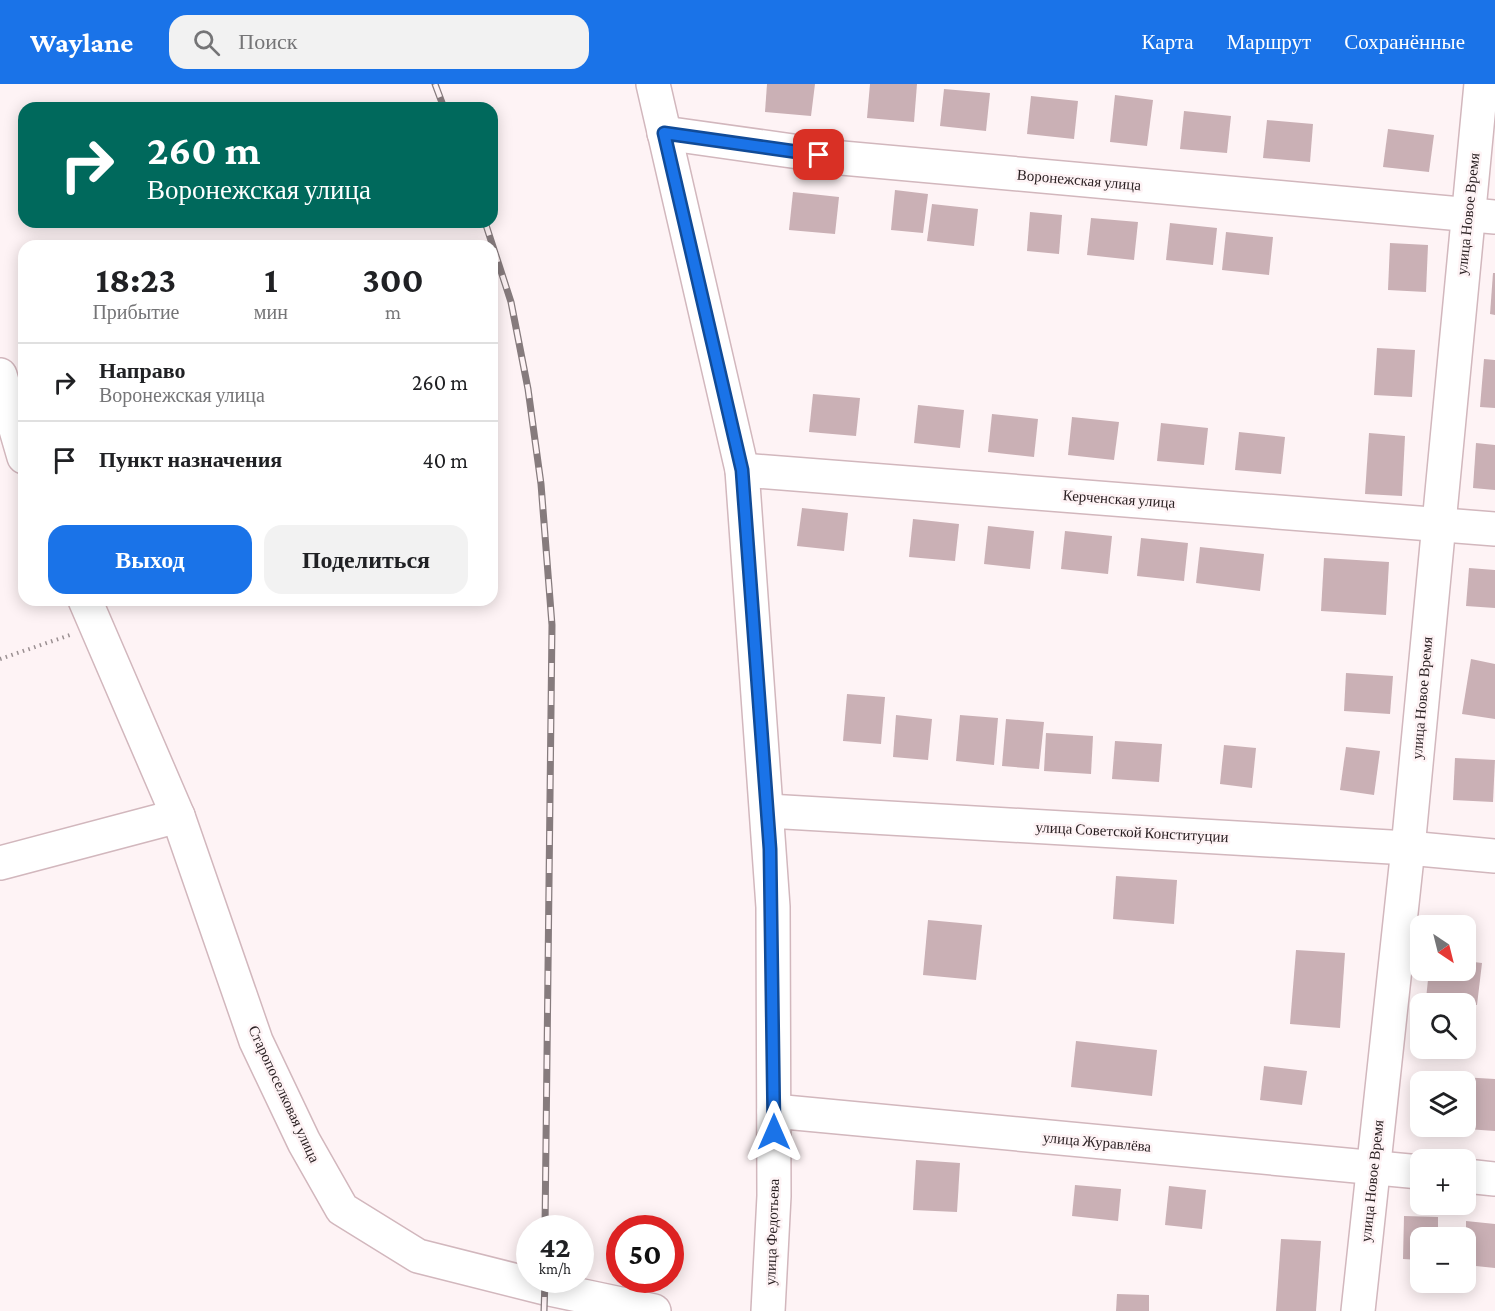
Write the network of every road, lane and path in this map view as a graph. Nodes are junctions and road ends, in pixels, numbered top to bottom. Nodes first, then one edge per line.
1 (653, 84) edge
2 (1481, 84) edge
3 (664, 133) junction
4 (1482, 216) edge
5 (0, 375) edge
6 (18, 436) edge
7 (742, 470) junction
8 (1437, 523) junction
9 (1495, 529) edge
10 (92, 613) edge
11 (0, 659) edge
12 (768, 811) junction
13 (178, 816) junction
14 (1408, 848) junction
15 (1495, 856) edge
16 (0, 863) edge
17 (774, 1111) junction
18 (1373, 1168) junction
19 (1410, 1171) edge
20 (1476, 1177) edge
21 (1495, 1179) edge
22 (654, 1311) edge
23 (768, 1311) edge
24 (1358, 1311) edge

1 - 3 street, улица Федотьева
2 - 4 street, улица Новое Время
3 - 4 street, Воронежская улица
3 - 7 street, улица Федотьева
4 - 8 street, улица Новое Время
5 - 6 street
7 - 8 street, Керченская улица
7 - 12 street, улица Федотьева
8 - 9 street, Керченская улица
8 - 14 street, улица Новое Время
10 - 11 path
10 - 13 street, Старопоселковая улица
12 - 14 street, улица Советской Конституции
12 - 17 street, улица Федотьева
13 - 16 street
13 - 22 street, Старопоселковая улица
14 - 15 street, улица Советской Конституции
14 - 18 street, улица Новое Время
17 - 18 street, улица Журавлёва
17 - 23 street, улица Федотьева
18 - 19 street, улица Журавлёва
18 - 24 street, улица Новое Время
20 - 21 street

